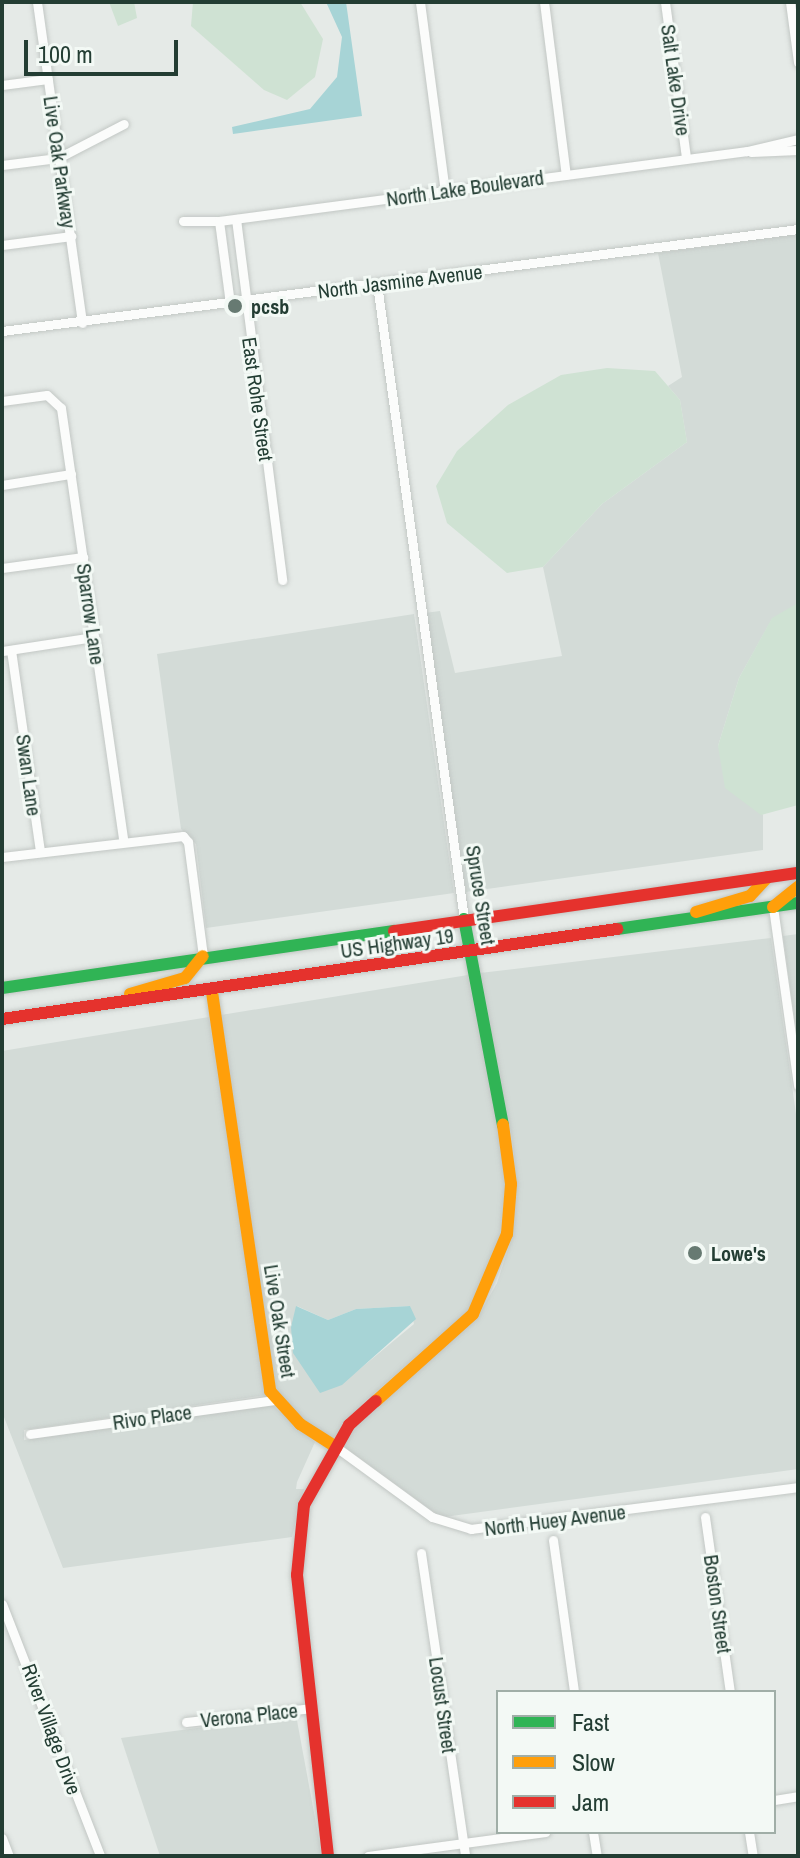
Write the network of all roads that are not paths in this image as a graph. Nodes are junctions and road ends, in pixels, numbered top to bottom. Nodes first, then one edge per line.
1 (37, 2) edge
2 (420, 2) edge
3 (544, 2) edge
4 (665, 2) edge
5 (790, 2) edge
6 (798, 62) edge
7 (48, 79) junction
8 (2, 85) edge
9 (124, 124) dead end
10 (798, 139) edge
11 (798, 150) edge
12 (747, 151) junction
13 (58, 158) junction
14 (686, 158) junction
15 (2, 165) edge
16 (566, 175) junction
17 (445, 191) junction
18 (236, 219) junction
19 (183, 221) dead end
20 (219, 221) junction
21 (798, 229) edge
22 (71, 236) junction
23 (2, 245) edge
24 (377, 284) junction
25 (245, 301) junction
26 (230, 303) junction
27 (82, 323) junction
28 (2, 331) edge
29 (2, 401) edge
30 (71, 474) junction
31 (2, 485) edge
32 (83, 557) junction
33 (2, 568) edge
34 (282, 580) dead end
35 (94, 637) junction
36 (7, 651) edge
37 (123, 840) junction
38 (40, 852) junction
39 (2, 857) edge
40 (798, 873) edge
41 (768, 877) junction
42 (798, 887) edge
43 (798, 903) edge
44 (773, 907) junction
45 (464, 919) junction
46 (677, 921) junction
47 (470, 953) junction
48 (203, 956) junction
49 (2, 988) edge
50 (212, 992) junction
51 (80, 1009) junction
52 (2, 1019) edge
53 (798, 1085) edge
54 (274, 1400) junction
55 (30, 1434) dead end
56 (336, 1447) junction
57 (798, 1487) edge
58 (705, 1517) dead end
59 (553, 1540) dead end
60 (421, 1553) dead end
61 (2, 1604) edge
62 (574, 1690) edge
63 (730, 1690) edge
64 (312, 1708) junction
65 (186, 1722) dead end
66 (798, 1796) edge
67 (776, 1800) edge
68 (531, 1834) edge
69 (593, 1834) edge
70 (749, 1834) edge
71 (2, 1838) edge
72 (463, 1844) junction
73 (9, 1856) edge
74 (100, 1856) edge
75 (328, 1856) edge
76 (368, 1856) edge
77 (465, 1856) edge
78 (597, 1856) edge
79 (753, 1856) edge

1 - 7 street, Live Oak Parkway
2 - 17 street
3 - 16 street
4 - 14 street, Salt Lake Drive
5 - 6 street
7 - 8 street
7 - 13 street, Live Oak Parkway
9 - 13 street
10 - 12 street, North Lake Boulevard
11 - 12 street, North Lake Boulevard
12 - 14 street, North Lake Boulevard
13 - 15 street
13 - 22 street, Live Oak Parkway
14 - 16 street, North Lake Boulevard
16 - 17 street, North Lake Boulevard
17 - 18 street, North Lake Boulevard
18 - 20 street, North Lake Boulevard
18 - 25 street, East Rohe Street
19 - 20 street, North Lake Boulevard
20 - 26 street
21 - 24 street, North Jasmine Avenue
22 - 23 street
22 - 27 street, Live Oak Parkway
24 - 25 street, North Jasmine Avenue
24 - 45 street, Spruce Street
25 - 26 street, North Jasmine Avenue
25 - 34 street, East Rohe Street
26 - 27 street, North Jasmine Avenue
27 - 28 street, North Jasmine Avenue
29 - 30 street, Sparrow Lane
30 - 31 street
30 - 32 street, Sparrow Lane
32 - 33 street
32 - 35 street, Sparrow Lane
35 - 36 street
35 - 37 street, Sparrow Lane
36 - 38 street, Swan Lane
37 - 38 street
37 - 48 street
38 - 39 street
40 - 41 main road, US Highway 19
41 - 45 main road, US Highway 19
41 - 46 main road
42 - 44 main road
43 - 44 main road, US Highway 19
44 - 46 main road, US Highway 19
44 - 53 street
45 - 47 main road, Spruce Street
45 - 48 main road, US Highway 19
46 - 47 main road, US Highway 19
47 - 50 main road, US Highway 19
47 - 56 main road, Spruce Street
48 - 49 main road, US Highway 19
48 - 51 main road
50 - 51 main road, US Highway 19
50 - 54 main road, Live Oak Street
51 - 52 main road, US Highway 19
54 - 55 street, Rivo Place
54 - 56 main road, Live Oak Street
56 - 57 street, North Huey Avenue
56 - 64 main road
58 - 63 street, Boston Street
59 - 62 street
60 - 72 street, Locust Street
61 - 74 street, River Village Drive
64 - 65 street, Verona Place
64 - 75 main road
66 - 67 street
68 - 72 street
69 - 78 street
70 - 79 street
71 - 73 street
72 - 76 street
72 - 77 street, Locust Street

